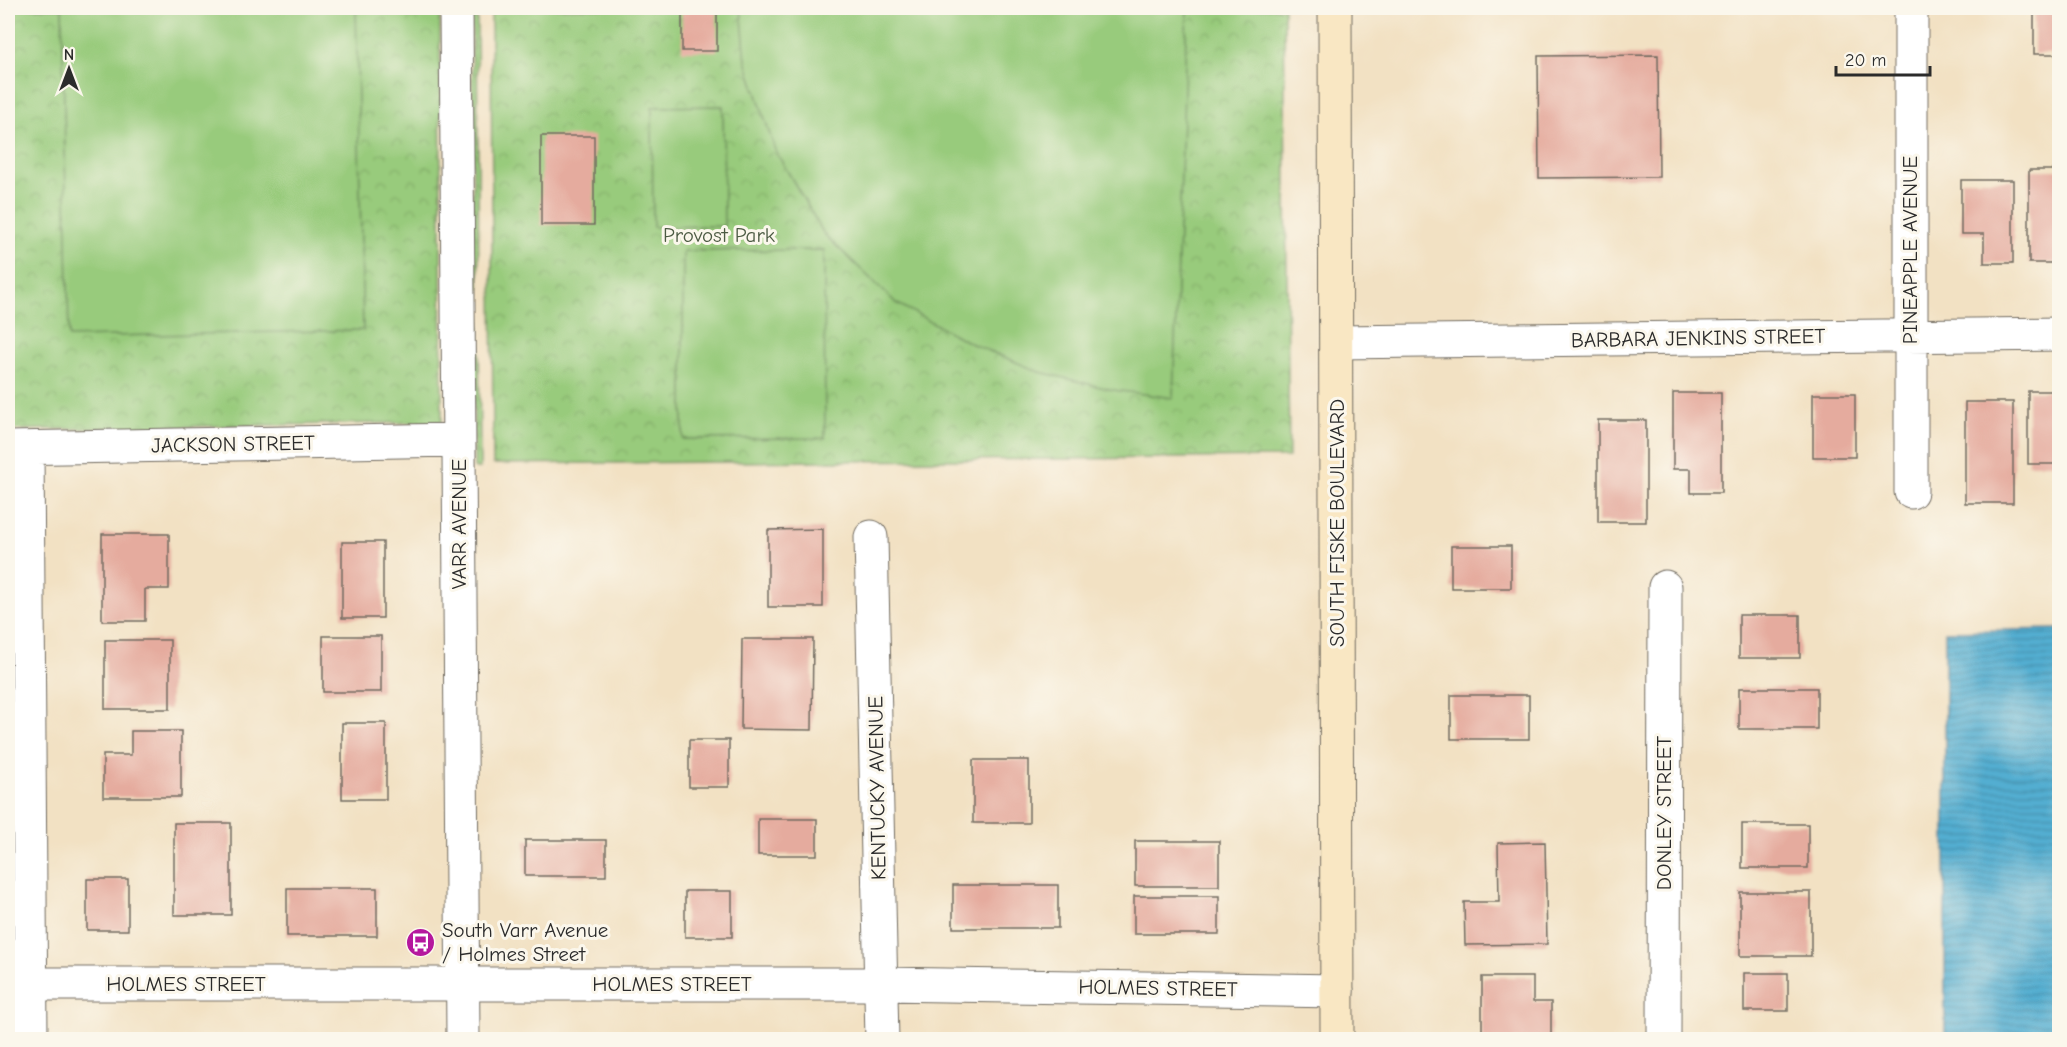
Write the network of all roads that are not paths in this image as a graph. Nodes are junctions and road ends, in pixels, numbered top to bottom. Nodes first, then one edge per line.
1 (456, 8) edge
2 (1335, 8) edge
3 (1911, 8) edge
4 (2060, 334) edge
5 (1909, 335) junction
6 (1337, 342) junction
7 (458, 440) junction
8 (17, 448) edge
9 (1911, 492) dead end
10 (871, 537) dead end
11 (1665, 587) dead end
12 (19, 984) edge
13 (463, 984) junction
14 (882, 984) junction
15 (1337, 991) junction
16 (31, 1040) edge
17 (463, 1040) edge
18 (882, 1040) edge
19 (1337, 1040) edge
20 (1664, 1040) edge

1 - 7 street, VARR AVENUE
2 - 6 main road, SOUTH FISKE BOULEVARD
3 - 5 street, PINEAPPLE AVENUE
4 - 5 street, BARBARA JENKINS STREET
5 - 6 street, BARBARA JENKINS STREET
5 - 9 street, PINEAPPLE AVENUE
6 - 15 main road, SOUTH FISKE BOULEVARD
7 - 8 street, JACKSON STREET
7 - 13 street, VARR AVENUE
8 - 12 street
10 - 14 street, KENTUCKY AVENUE
11 - 20 street, DONLEY STREET
12 - 13 street, HOLMES STREET
12 - 16 street
13 - 14 street, HOLMES STREET
13 - 17 street, VARR AVENUE
14 - 15 street, HOLMES STREET
14 - 18 street, KENTUCKY AVENUE
15 - 19 main road, SOUTH FISKE BOULEVARD

